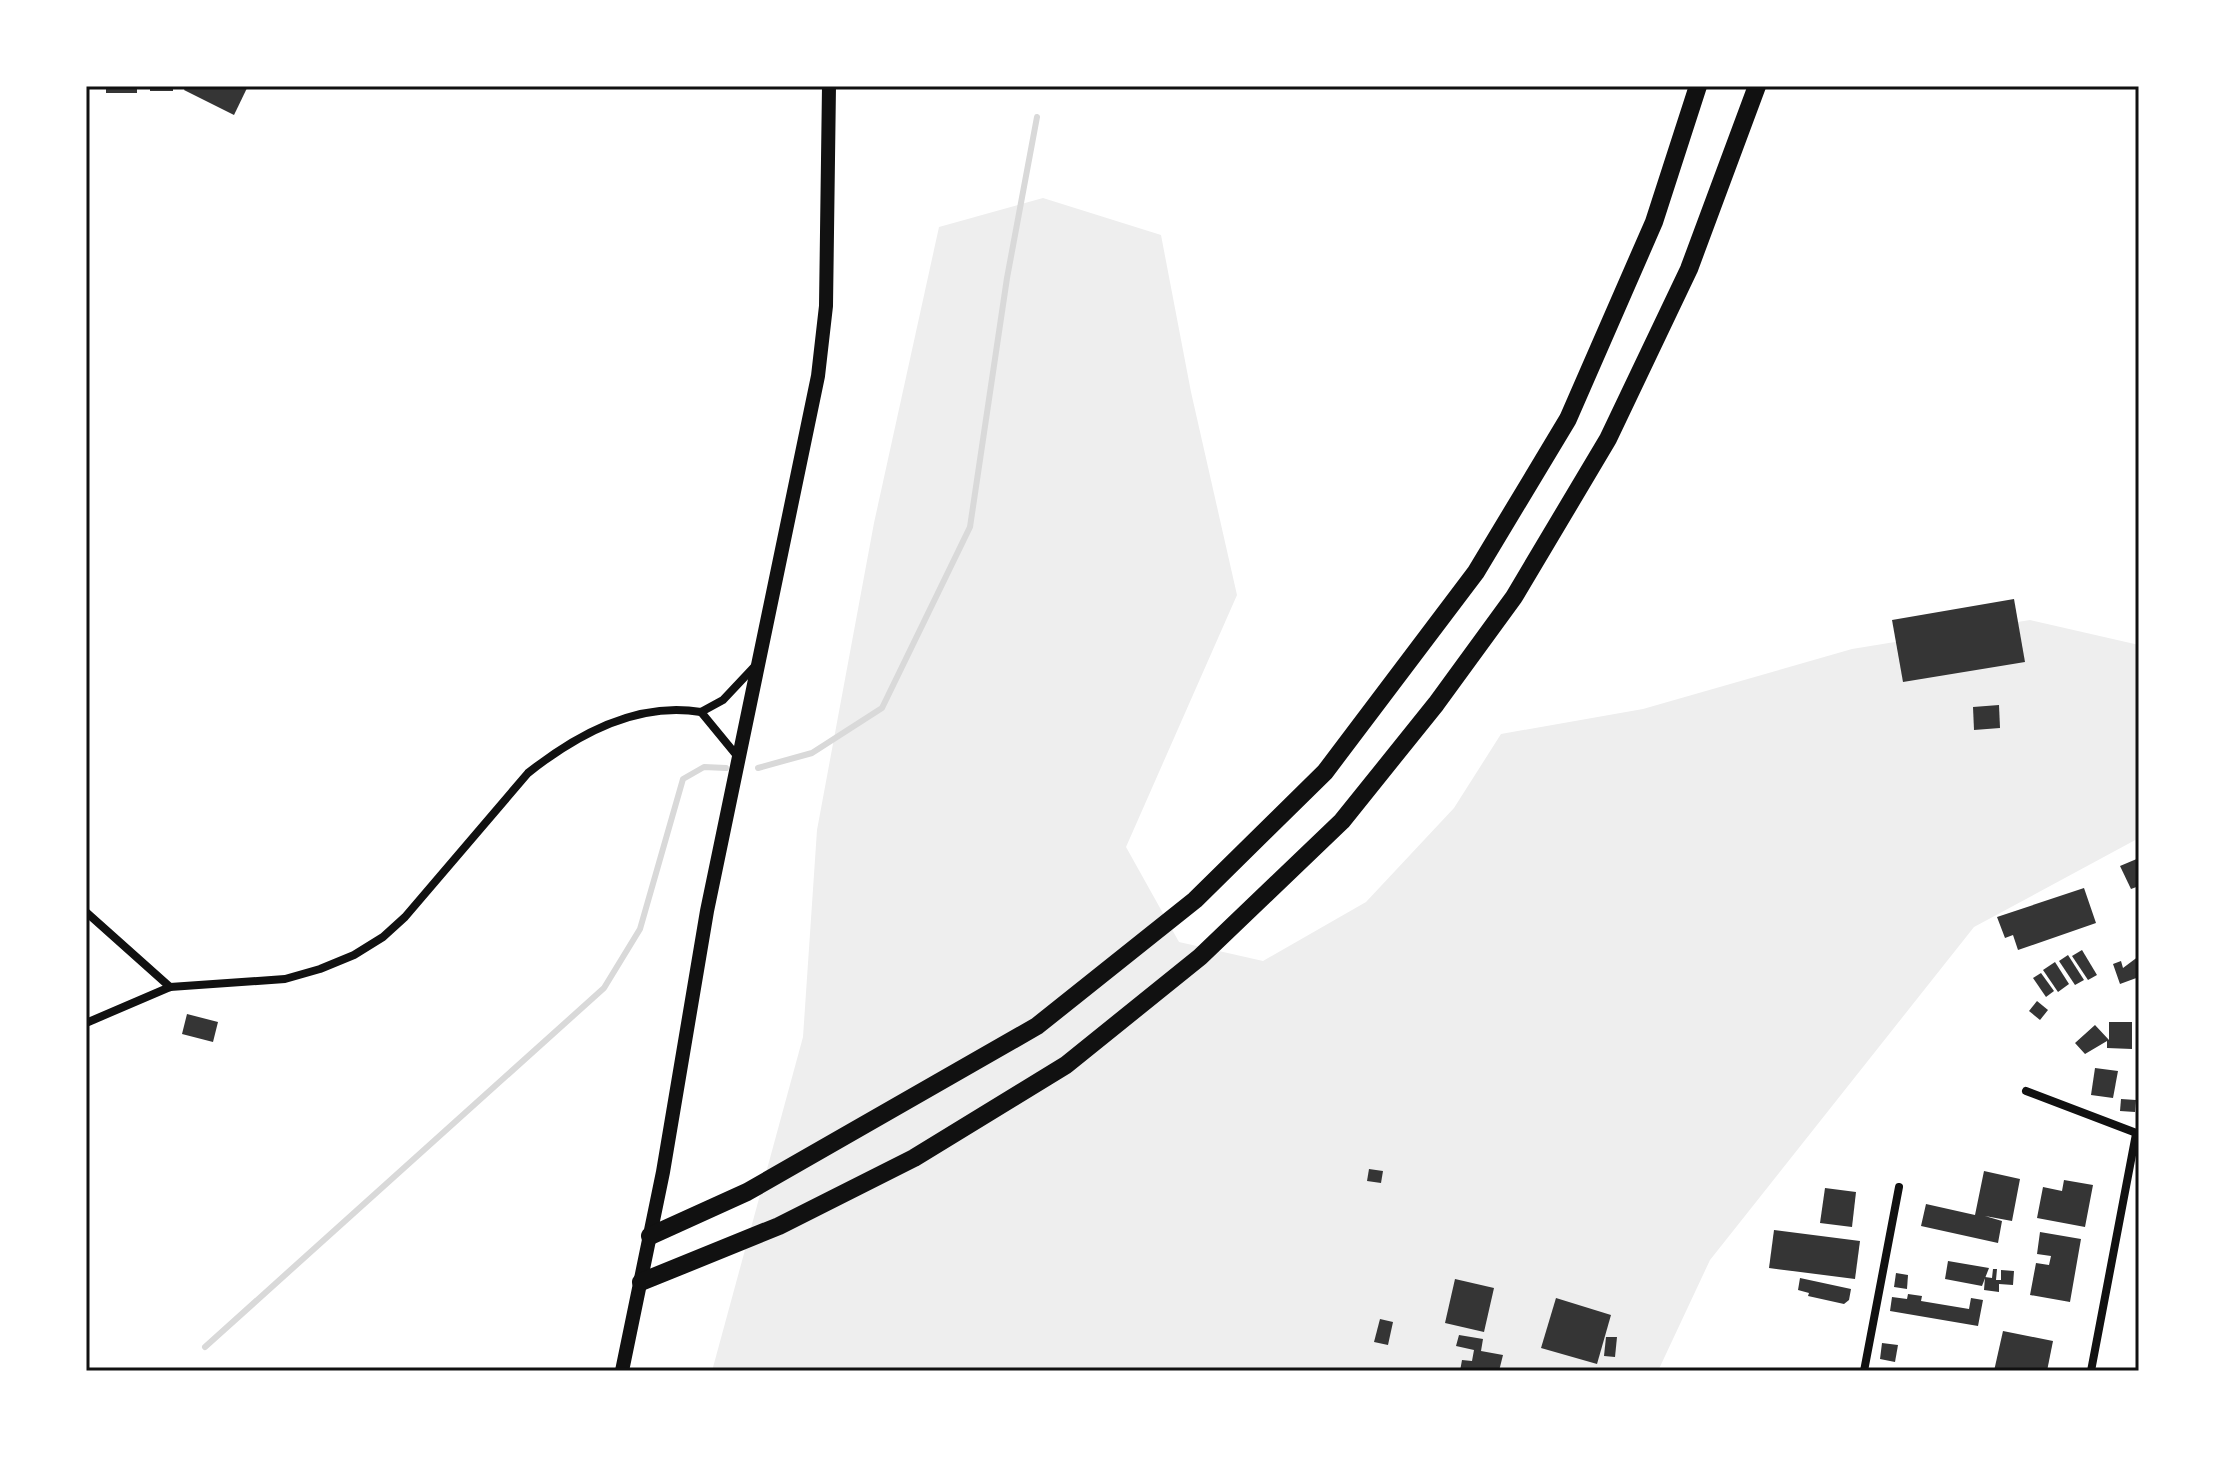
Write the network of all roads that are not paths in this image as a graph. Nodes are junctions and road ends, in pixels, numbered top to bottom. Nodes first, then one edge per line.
1 (829, 86) edge
2 (1698, 86) edge
3 (1757, 86) edge
4 (756, 665) junction
5 (701, 712) junction
6 (738, 757) junction
7 (86, 912) edge
8 (170, 987) junction
9 (86, 1023) edge
10 (2026, 1091) dead end
11 (2138, 1134) edge
12 (1899, 1187) dead end
13 (650, 1236) junction
14 (641, 1282) junction
15 (622, 1371) edge
16 (1864, 1371) edge
17 (2091, 1371) edge

1 - 4 street
2 - 13 highway
3 - 14 highway
4 - 5 street
4 - 6 street
5 - 6 street
5 - 8 street
6 - 13 street
7 - 8 street
8 - 9 street
10 - 11 street
11 - 17 street
12 - 16 street
13 - 14 street
14 - 15 street

